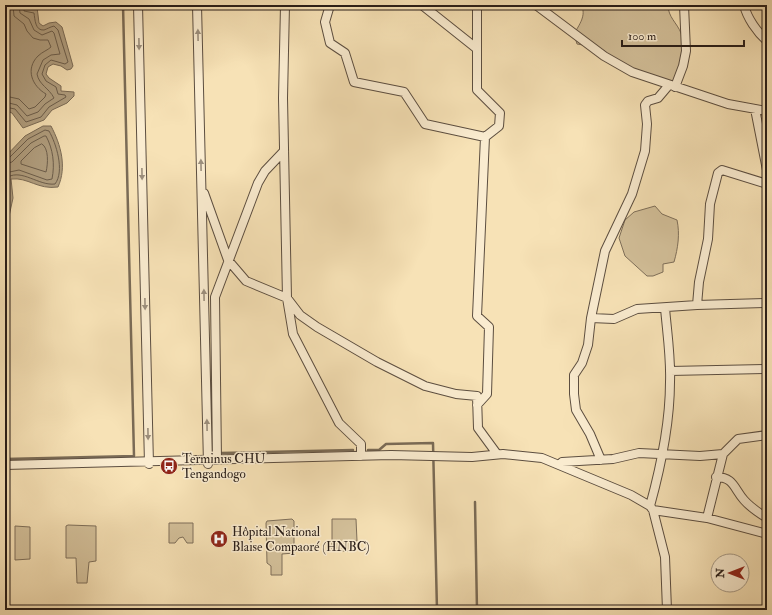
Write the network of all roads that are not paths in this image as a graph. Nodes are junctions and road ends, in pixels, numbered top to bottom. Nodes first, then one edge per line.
1 (138, 5) edge
2 (197, 5) edge
3 (285, 5) edge
4 (330, 5) edge
5 (422, 5) edge
6 (476, 5) edge
7 (536, 5) edge
8 (684, 5) edge
9 (744, 5) edge
10 (767, 41) edge
11 (476, 48) junction
12 (672, 86) junction
13 (756, 109) junction
14 (767, 110) edge
15 (486, 137) junction
16 (284, 151) junction
17 (767, 170) edge
18 (767, 184) edge
19 (202, 187) junction
20 (228, 260) junction
21 (287, 298) junction
22 (767, 304) edge
23 (697, 305) junction
24 (665, 308) junction
25 (591, 318) junction
26 (767, 369) edge
27 (670, 371) junction
28 (477, 405) junction
29 (767, 435) edge
30 (662, 453) junction
31 (497, 454) junction
32 (723, 454) junction
33 (361, 456) junction
34 (217, 460) junction
35 (601, 460) junction
36 (208, 462) junction
37 (149, 463) junction
38 (560, 464) junction
39 (5, 465) edge
40 (716, 477) junction
41 (652, 508) junction
42 (707, 518) junction
43 (767, 518) edge
44 (767, 534) edge
45 (667, 610) edge

1 -> 37 street
19 -> 2 street
3 - 16 street
4 - 15 street
5 - 11 street
6 - 11 street
7 - 12 street
8 - 12 street
9 - 10 street
11 - 15 street
12 - 13 street
12 - 25 street
13 - 14 street
13 - 17 street
15 - 28 street
16 - 20 street
16 - 21 street
18 - 23 street
19 - 20 street
36 -> 19 street
20 - 21 street
20 - 34 street
21 - 28 street
21 - 33 street
22 - 23 street
23 - 24 street
24 - 25 street
24 - 27 street
25 - 35 street
26 - 27 street
27 - 30 street
28 - 31 street
29 - 32 street
30 - 32 street
30 - 35 street
30 - 41 street
31 - 33 street
31 - 38 street
32 - 40 street
33 - 34 street
34 - 36 street
35 - 38 street
36 - 37 street
37 - 39 street
38 - 41 street
40 - 42 street
40 - 43 street
41 - 42 street
41 - 45 street
42 - 44 street

